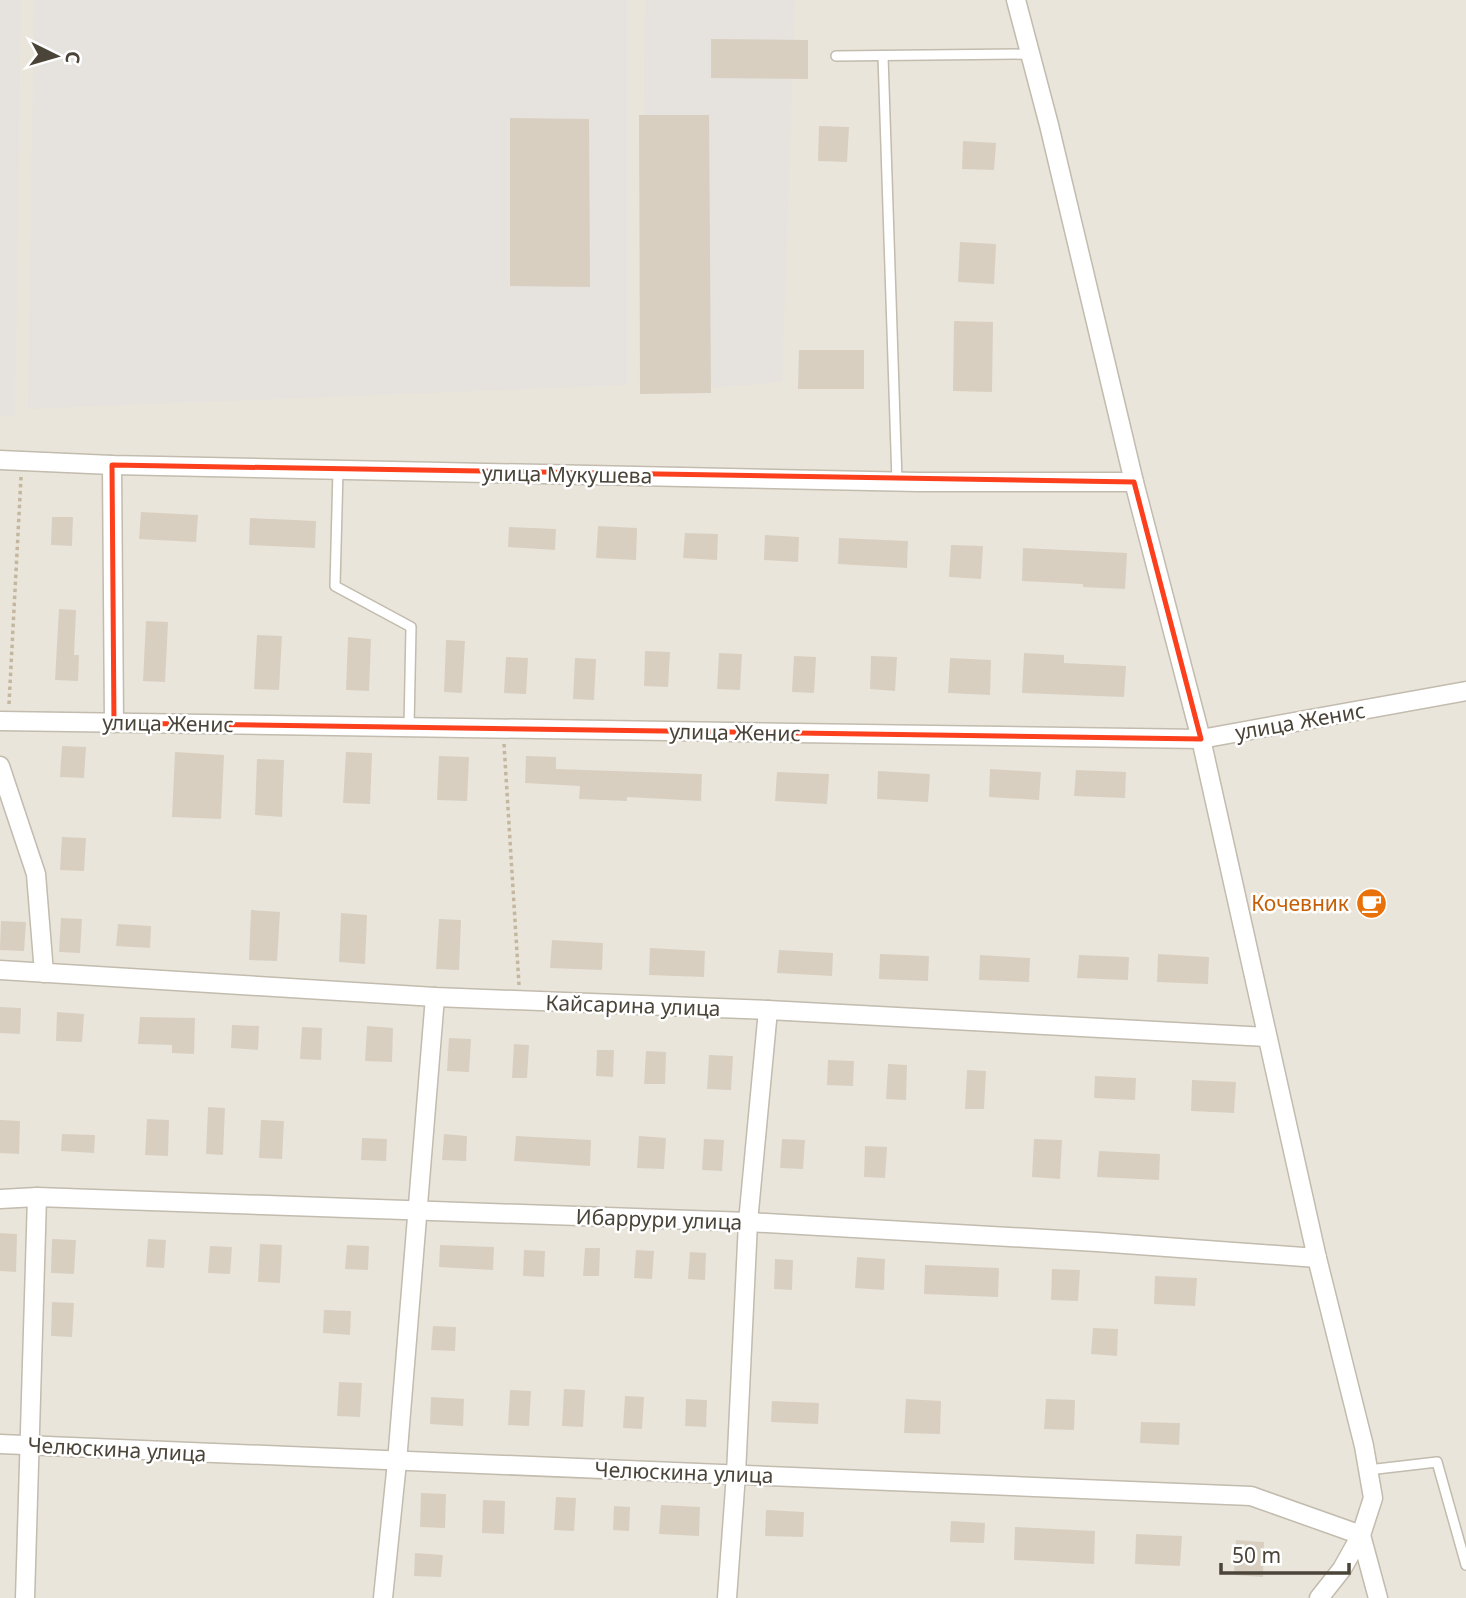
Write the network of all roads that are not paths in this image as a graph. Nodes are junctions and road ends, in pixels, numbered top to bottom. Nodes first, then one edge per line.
1 (1016, 0) edge
2 (1030, 54) junction
3 (836, 56) dead end
4 (883, 56) junction
5 (0, 460) edge
6 (112, 465) junction
7 (338, 470) junction
8 (897, 481) junction
9 (1134, 482) junction
10 (1466, 691) edge
11 (4, 721) edge
12 (114, 723) junction
13 (409, 727) junction
14 (1201, 739) junction
15 (0, 766) edge
16 (0, 970) edge
17 (44, 973) junction
18 (435, 997) junction
19 (768, 1010) junction
20 (1267, 1037) junction
21 (37, 1198) junction
22 (0, 1199) edge
23 (419, 1210) junction
24 (748, 1222) junction
25 (1317, 1258) junction
26 (0, 1444) edge
27 (28, 1445) junction
28 (397, 1462) junction
29 (1368, 1470) junction
30 (736, 1474) junction
31 (1361, 1535) junction
32 (1466, 1565) edge
33 (25, 1598) edge
34 (383, 1598) edge
35 (727, 1598) edge
36 (1319, 1598) edge
37 (1378, 1598) edge

1 - 2 street
2 - 4 lane
2 - 9 street
3 - 4 lane
4 - 8 lane
5 - 6 street, улица Мукушева
6 - 7 street, улица Мукушева
6 - 12 street
7 - 8 street, улица Мукушева
7 - 13 lane
8 - 9 street, улица Мукушева
9 - 14 street
10 - 14 street, улица Женис
11 - 12 street, улица Женис
12 - 13 street, улица Женис
13 - 14 street, улица Женис
14 - 20 street
15 - 17 street
16 - 17 street, Кайсарина улица
17 - 18 street, Кайсарина улица
18 - 19 street, Кайсарина улица
18 - 23 street
19 - 20 street, Кайсарина улица
19 - 24 street
20 - 25 street
21 - 22 street, Ибаррури улица
21 - 23 street, Ибаррури улица
21 - 27 street
23 - 24 street, Ибаррури улица
23 - 28 street
24 - 25 street, Ибаррури улица
24 - 30 street
25 - 29 street
26 - 27 street, Челюскина улица
27 - 28 street, Челюскина улица
27 - 33 street
28 - 30 street, Челюскина улица
28 - 34 street
29 - 31 street
29 - 32 lane
30 - 31 street, Челюскина улица
30 - 35 street
31 - 36 street
31 - 37 street

